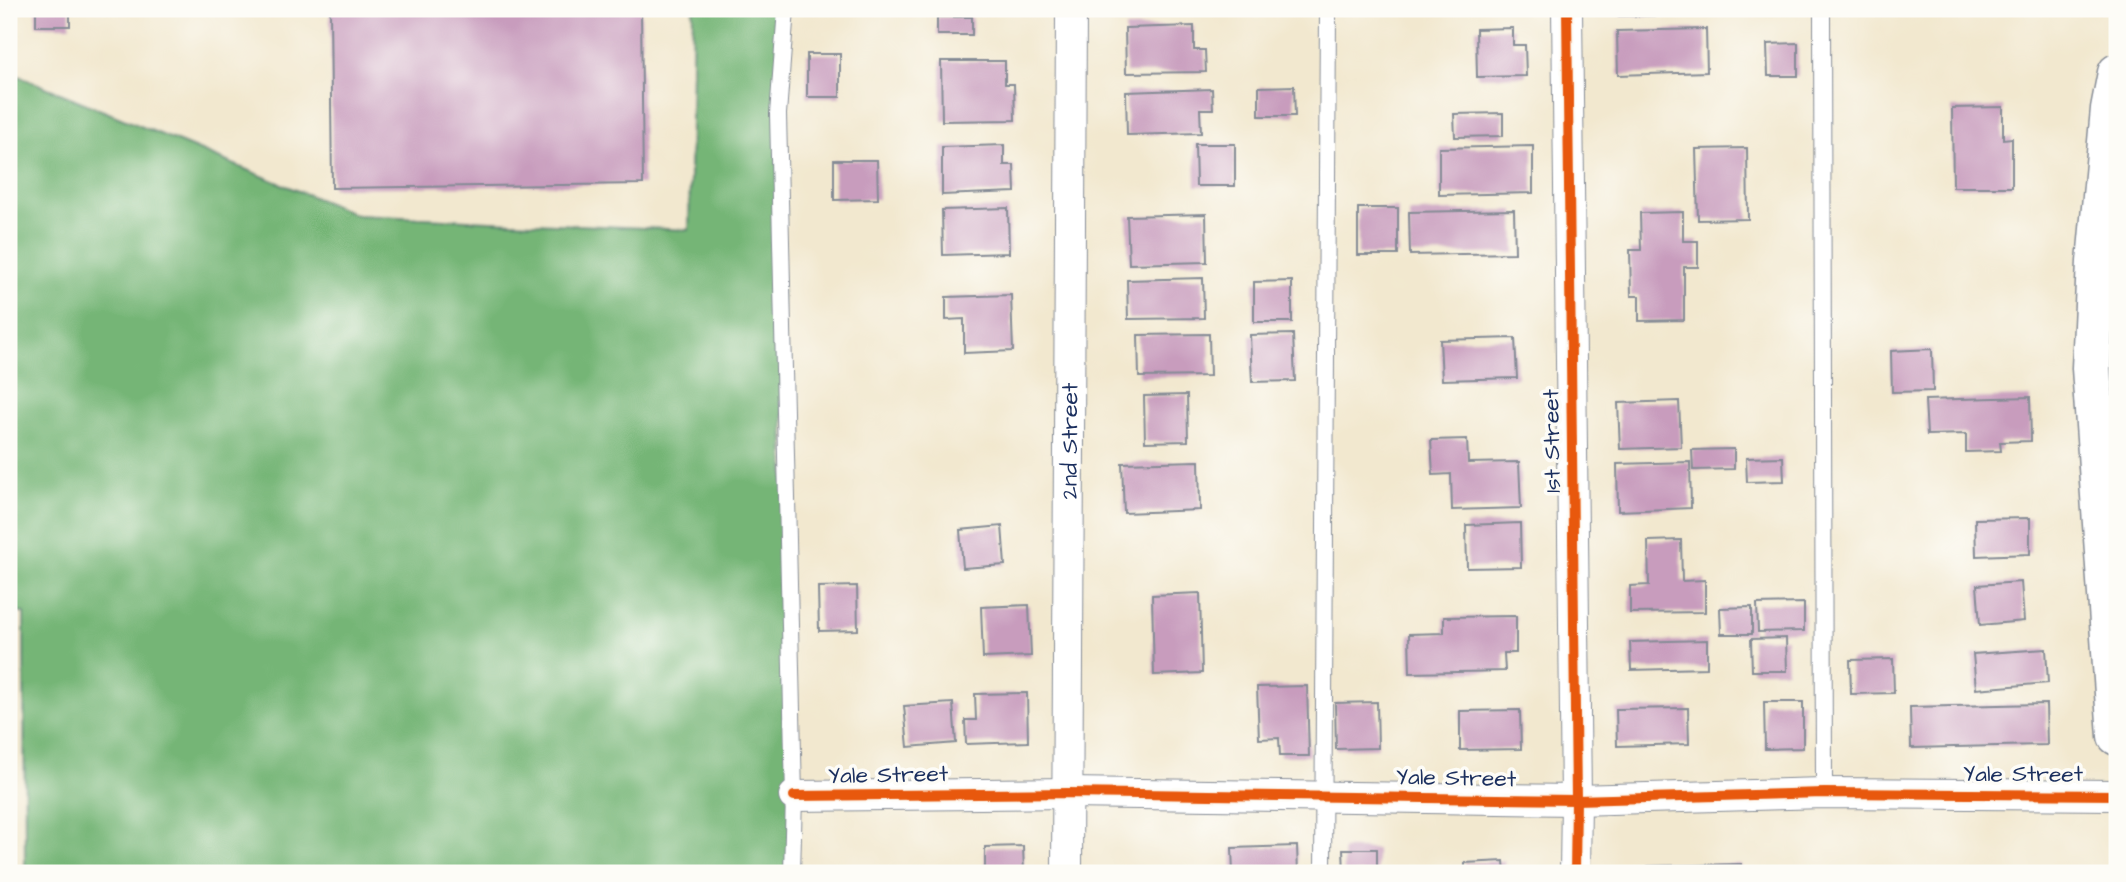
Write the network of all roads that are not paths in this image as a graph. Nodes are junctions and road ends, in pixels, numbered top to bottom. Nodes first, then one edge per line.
1 (786, 9) edge
2 (1072, 9) edge
3 (1328, 9) edge
4 (1567, 9) edge
5 (1822, 9) edge
6 (2117, 73) edge
7 (2117, 736) edge
8 (1068, 793) junction
9 (1824, 793) junction
10 (2117, 795) edge
11 (794, 796) junction
12 (1323, 796) junction
13 (1576, 800) junction
14 (792, 873) edge
15 (1067, 873) edge
16 (1323, 873) edge
17 (1575, 873) edge

1 - 11 lane
2 - 8 street, 2nd Street
3 - 12 lane
4 - 13 street, 1st Street
5 - 9 lane
6 - 7 street
8 - 11 street, Yale Street
8 - 12 street, Yale Street
8 - 15 street, 2nd Street
9 - 10 street, Yale Street
9 - 13 street, Yale Street
11 - 14 lane
12 - 13 street, Yale Street
12 - 16 lane
13 - 17 street, 1st Street

